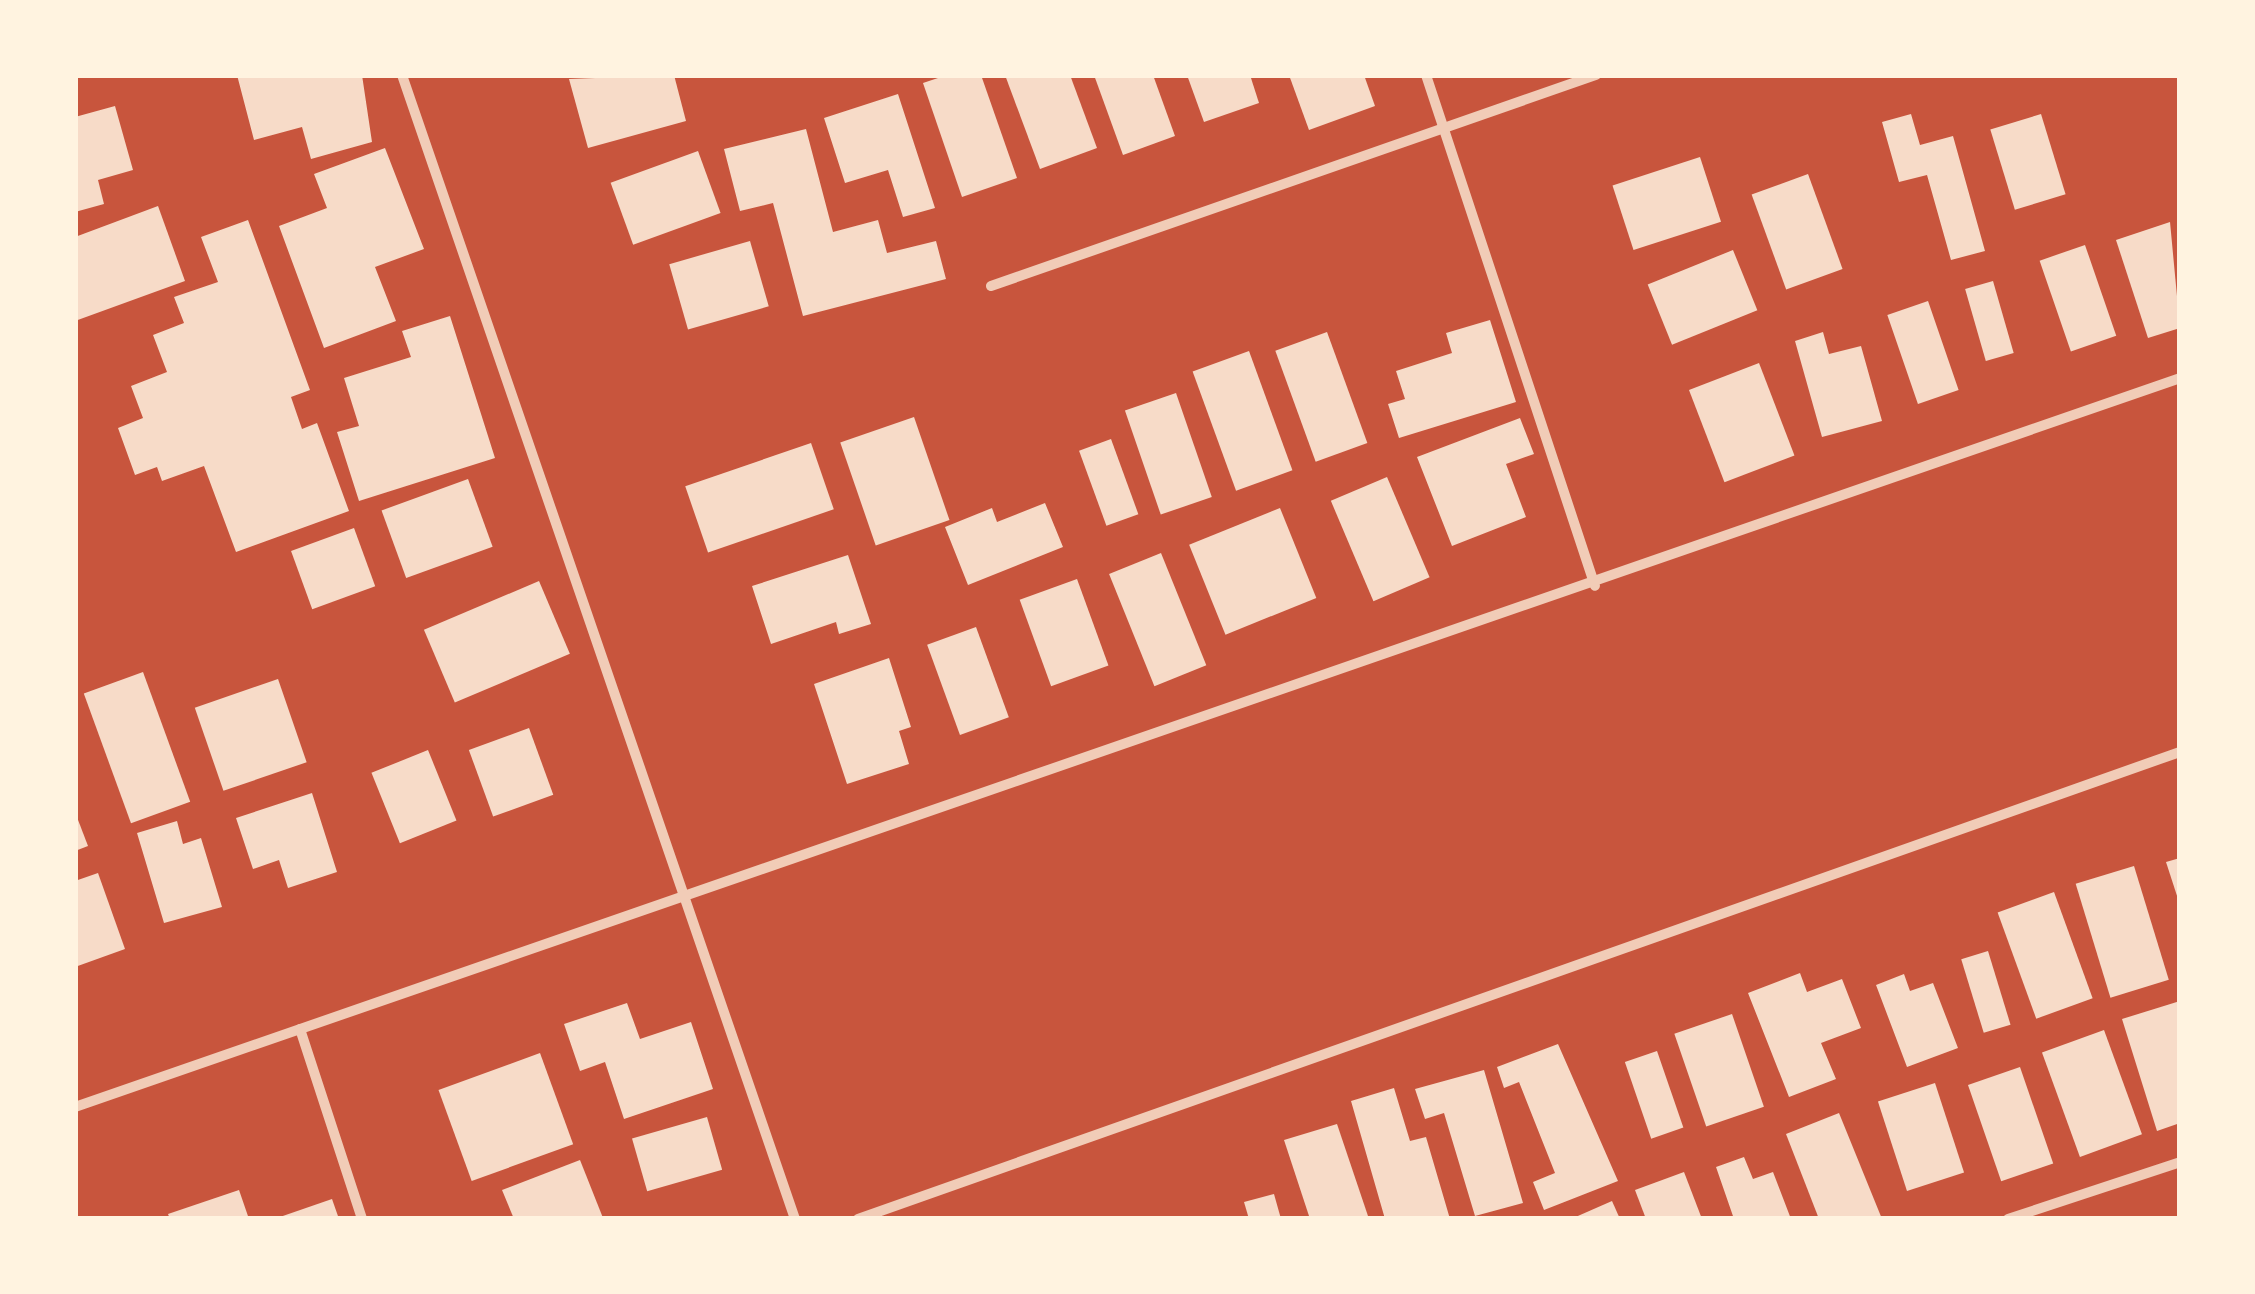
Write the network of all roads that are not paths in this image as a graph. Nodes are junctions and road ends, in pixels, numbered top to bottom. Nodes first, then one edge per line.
1 (402, 75) edge
2 (1426, 75) edge
3 (1596, 75) edge
4 (1445, 132) junction
5 (992, 286) dead end
6 (2180, 378) edge
7 (1595, 586) junction
8 (2180, 752) edge
9 (683, 902) junction
10 (300, 1029) junction
11 (75, 1107) edge
12 (2180, 1162) edge
13 (2013, 1218) edge
14 (362, 1219) edge
15 (795, 1219) edge
16 (858, 1219) edge

1 - 9 street
2 - 4 street
3 - 4 street
4 - 5 street
4 - 7 street
6 - 7 street
7 - 9 street
8 - 16 street
9 - 10 street
9 - 15 street
10 - 11 street
10 - 14 street
12 - 13 street

